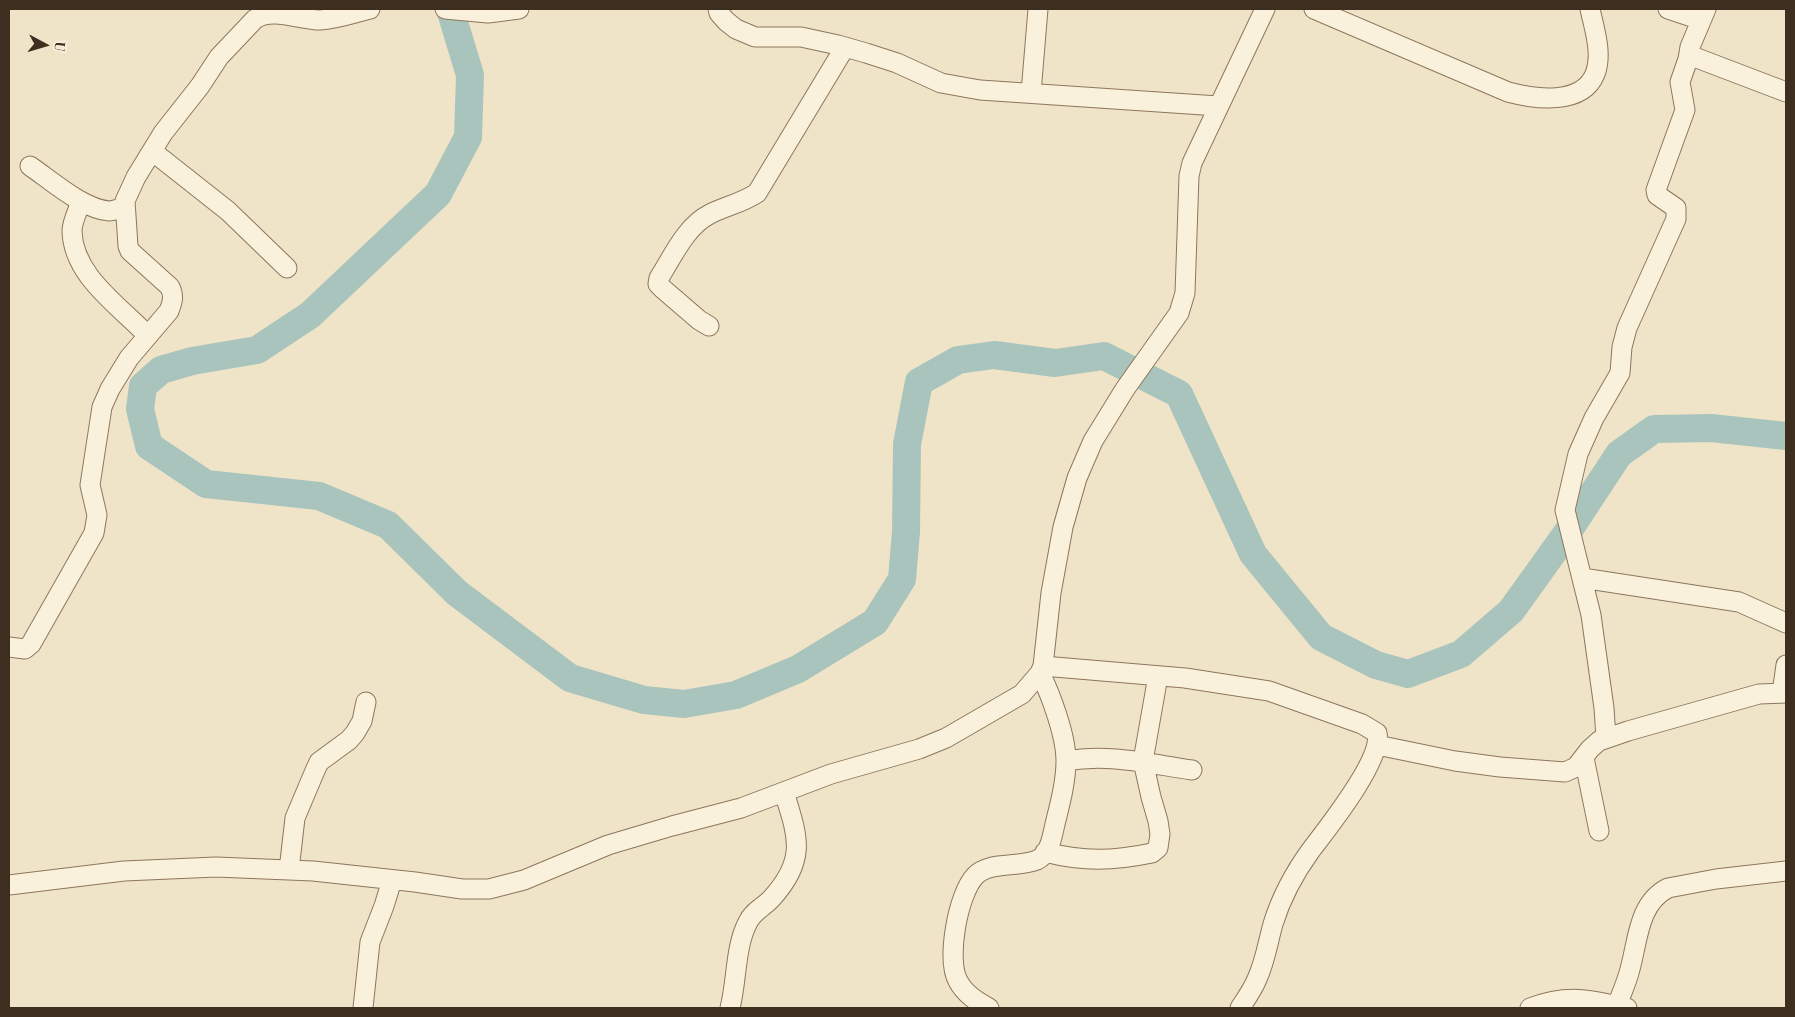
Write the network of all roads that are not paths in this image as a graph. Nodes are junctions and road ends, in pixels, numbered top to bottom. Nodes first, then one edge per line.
1 (370, 9) edge
2 (446, 9) edge
3 (519, 9) edge
4 (718, 9) edge
5 (1038, 9) edge
6 (1266, 9) edge
7 (1314, 9) edge
8 (1590, 9) edge
9 (1668, 9) edge
10 (1703, 14) edge
11 (845, 48) junction
12 (1689, 55) junction
13 (1786, 92) edge
14 (1031, 93) junction
15 (1218, 106) junction
16 (152, 151) junction
17 (30, 166) dead end
18 (81, 202) junction
19 (125, 207) junction
20 (287, 268) dead end
21 (709, 326) dead end
22 (148, 336) junction
23 (1582, 578) junction
24 (1786, 623) edge
25 (9, 647) edge
26 (1786, 665) edge
27 (1042, 670) junction
28 (1158, 676) junction
29 (1784, 693) edge
30 (366, 702) dead end
31 (1606, 738) junction
32 (1377, 745) junction
33 (1584, 758) junction
34 (1066, 761) junction
35 (1143, 761) junction
36 (1192, 770) dead end
37 (784, 792) junction
38 (1599, 831) dead end
39 (1045, 852) junction
40 (289, 870) junction
41 (1786, 871) edge
42 (392, 880) junction
43 (9, 885) edge
44 (1622, 1007) edge
45 (363, 1008) edge
46 (730, 1008) edge
47 (989, 1008) edge
48 (1240, 1008) edge
49 (1530, 1008) edge

1 - 16 street
2 - 3 street
4 - 11 street
5 - 14 street
6 - 15 street
7 - 8 street
9 - 10 street
10 - 12 street
11 - 14 street
11 - 21 street
12 - 13 street
12 - 23 street
14 - 15 street
15 - 27 street
16 - 19 street
16 - 20 street
17 - 18 street
18 - 19 street
18 - 22 street
19 - 22 street
22 - 25 street
23 - 24 street
23 - 31 street
26 - 29 street
27 - 28 street
27 - 34 street
27 - 37 street
28 - 32 street
28 - 35 street
29 - 31 street
30 - 40 street
31 - 33 street
32 - 33 street
32 - 48 street
33 - 38 street
34 - 35 street
34 - 39 street
35 - 36 street
35 - 39 street
37 - 42 street
37 - 46 street
39 - 47 street
40 - 42 street
40 - 43 street
41 - 44 street
42 - 45 street
44 - 49 street

